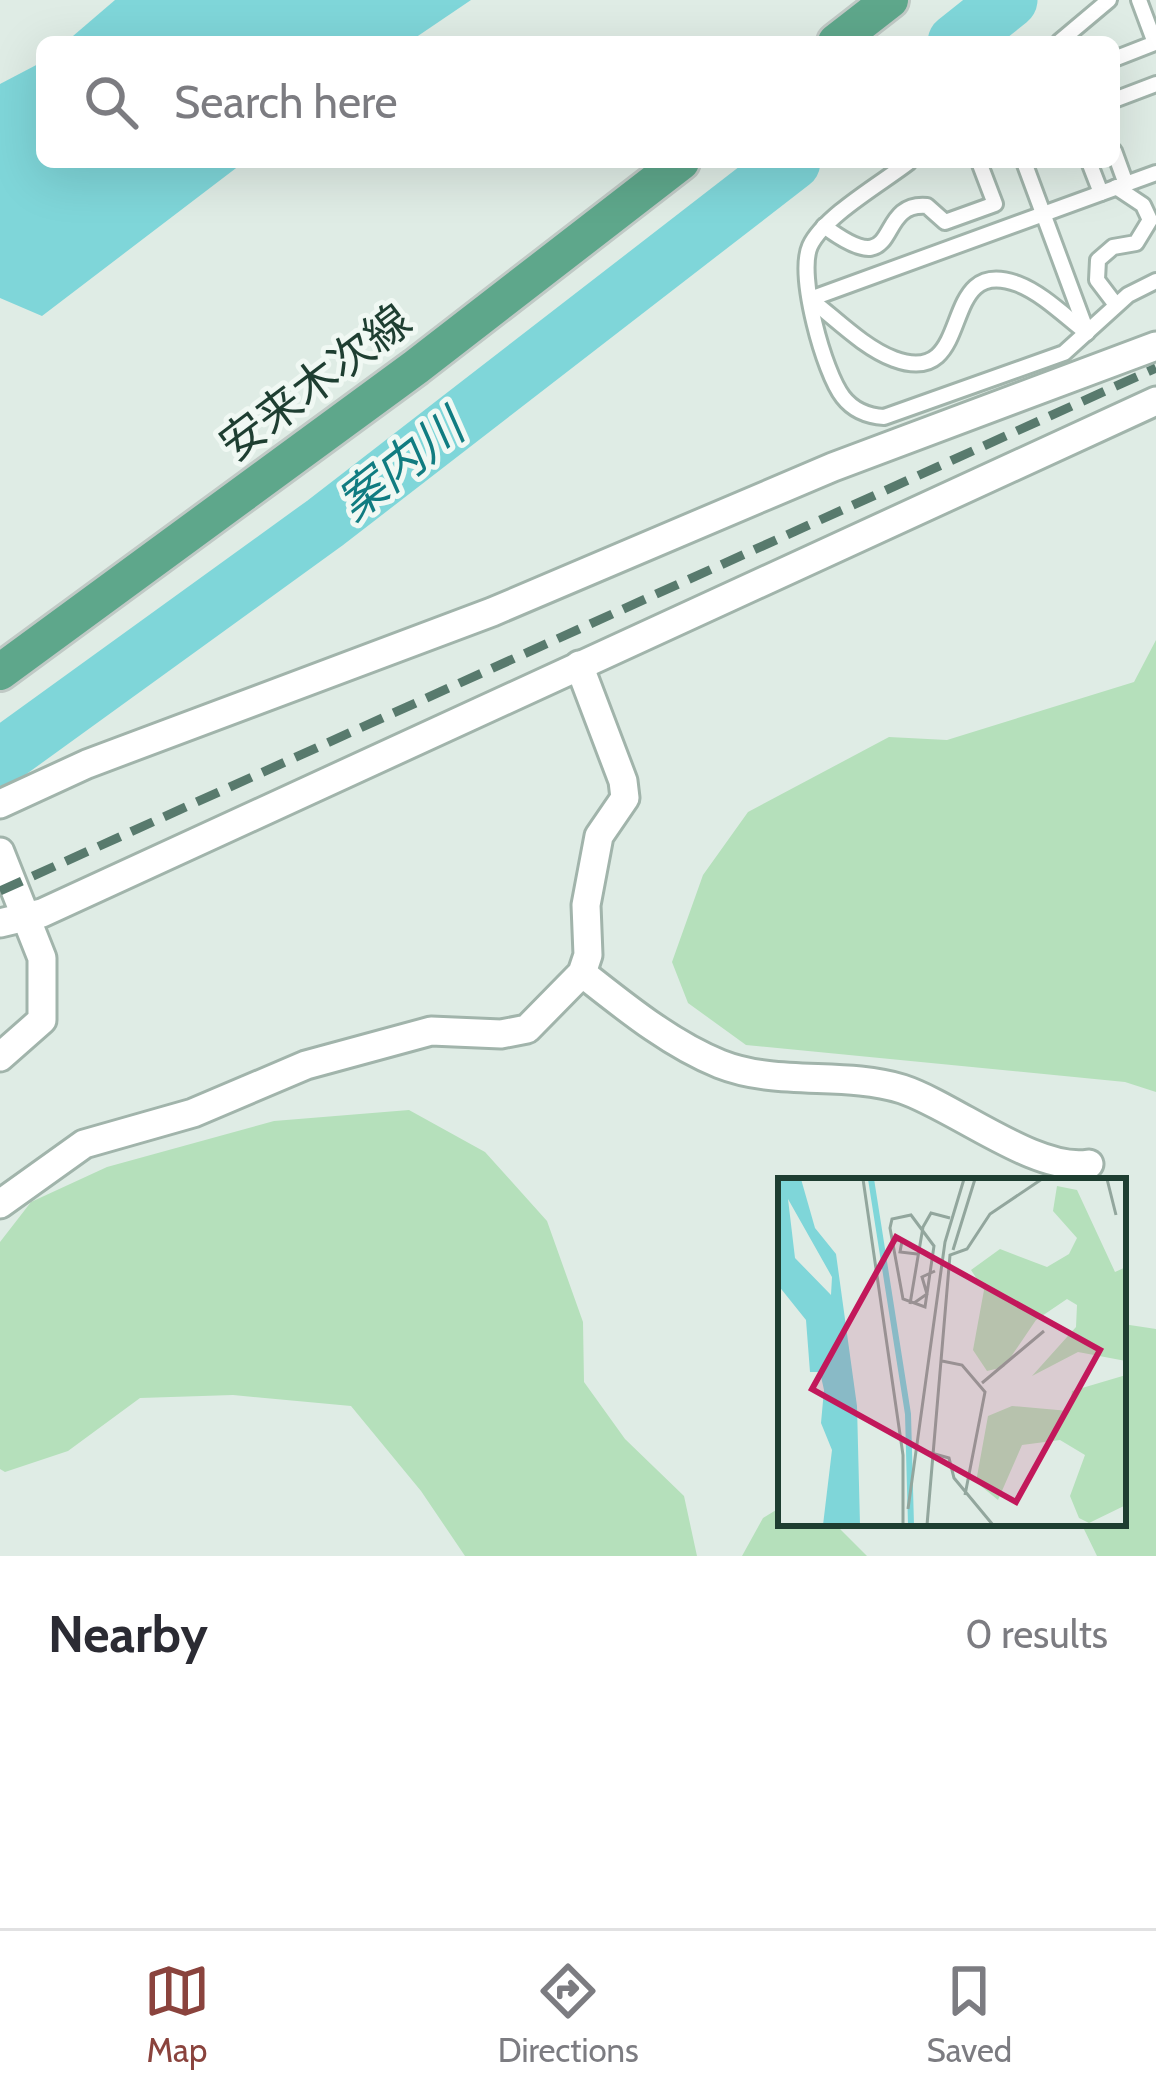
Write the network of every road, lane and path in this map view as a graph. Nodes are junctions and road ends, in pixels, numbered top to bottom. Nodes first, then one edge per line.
1 (890, 0) edge
2 (1108, 0) edge
3 (1139, 0) edge
4 (844, 36) edge
5 (1066, 36) edge
6 (1120, 57) edge
7 (1156, 84) edge
8 (1120, 98) edge
9 (673, 168) edge
10 (900, 168) edge
11 (981, 168) edge
12 (1026, 168) edge
13 (1095, 168) edge
14 (1114, 168) edge
15 (1156, 173) edge
16 (1115, 188) junction
17 (1043, 214) junction
18 (824, 226) junction
19 (1156, 281) edge
20 (810, 299) junction
21 (1116, 305) junction
22 (1087, 333) junction
23 (1156, 346) edge
24 (1156, 401) edge
25 (579, 665) junction
26 (0, 672) edge
27 (0, 804) edge
28 (0, 852) edge
29 (14, 920) edge
30 (582, 973) junction
31 (0, 1057) edge
32 (1089, 1163) dead end
33 (0, 1204) edge

1 - 4 main road
2 - 5 lane
3 - 6 lane
7 - 8 lane
9 - 26 main road, 安来木次線
10 - 18 lane
11 - 18 lane
12 - 17 lane
13 - 16 lane
14 - 16 lane
15 - 16 lane
16 - 17 lane
16 - 21 lane
17 - 20 lane
17 - 22 lane
18 - 20 lane
19 - 21 lane
20 - 22 lane
20 - 22 lane
21 - 22 lane
23 - 27 street
24 - 25 street
25 - 29 street
25 - 30 street
28 - 29 street
29 - 31 street
30 - 32 street
30 - 33 street

